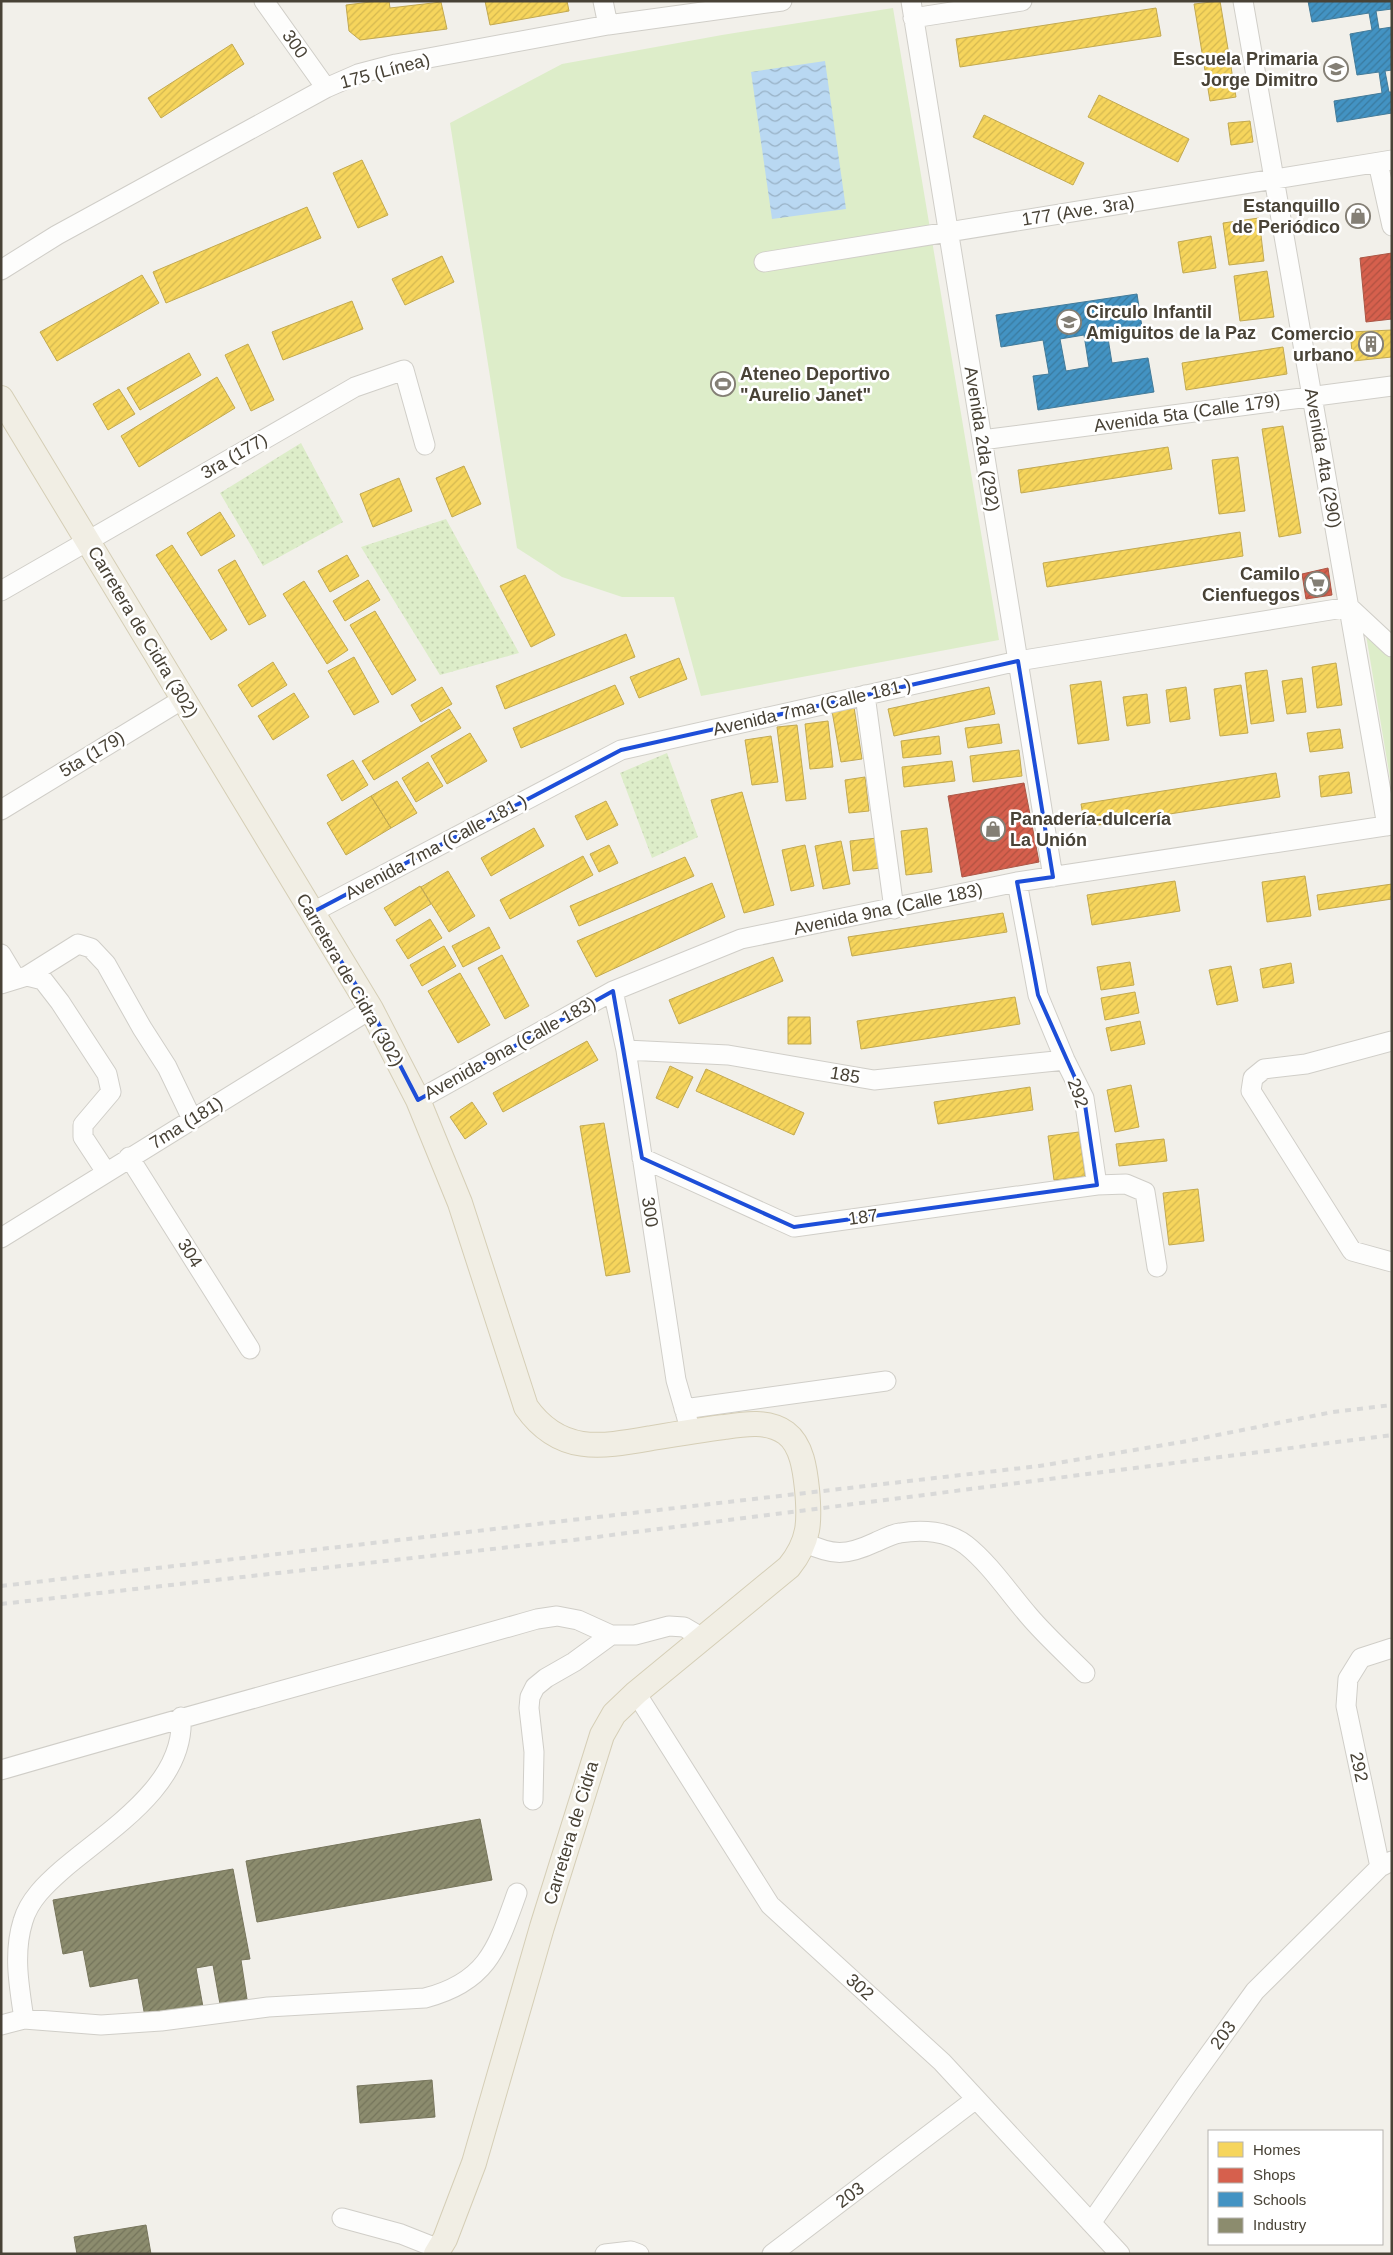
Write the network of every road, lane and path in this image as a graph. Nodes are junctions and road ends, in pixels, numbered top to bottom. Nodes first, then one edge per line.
1 (603, 1) edge
2 (782, 1) edge
3 (1022, 1) edge
4 (1243, 1) edge
5 (272, 4) edge
6 (692, 7) edge
7 (912, 10) edge
8 (608, 25) junction
9 (326, 88) junction
10 (1385, 162) edge
11 (1274, 180) junction
12 (1392, 226) edge
13 (948, 232) junction
14 (764, 262) dead end
15 (1, 270) edge
16 (1392, 386) edge
17 (1312, 396) junction
18 (1, 398) edge
19 (982, 440) junction
20 (425, 445) dead end
21 (88, 540) junction
22 (1, 591) edge
23 (1349, 607) junction
24 (1392, 647) edge
25 (1018, 661) junction
26 (865, 695) junction
27 (183, 699) junction
28 (1, 810) edge
29 (1390, 826) edge
30 (1053, 877) junction
31 (1017, 882) junction
32 (894, 909) junction
33 (311, 913) junction
34 (1, 954) edge
35 (15, 980) edge
36 (613, 991) junction
37 (371, 1009) junction
38 (1392, 1041) edge
39 (626, 1050) junction
40 (1065, 1060) junction
41 (418, 1100) junction
42 (192, 1119) junction
43 (129, 1158) junction
44 (642, 1158) junction
45 (106, 1172) junction
46 (1097, 1186) junction
47 (1, 1238) edge
48 (1392, 1262) edge
49 (1157, 1267) dead end
50 (250, 1348) dead end
51 (886, 1381) dead end
52 (684, 1408) junction
53 (690, 1432) junction
54 (807, 1485) joint
55 (804, 1542) junction
56 (611, 1634) junction
57 (701, 1637) junction
58 (1392, 1648) edge
59 (1085, 1673) dead end
60 (636, 1693) junction
61 (181, 1717) junction
62 (1, 1770) edge
63 (533, 1800) dead end
64 (1386, 1864) edge
65 (517, 1893) dead end
66 (24, 2019) junction
67 (1, 2025) edge
68 (976, 2099) junction
69 (342, 2218) dead end
70 (1090, 2223) junction
71 (438, 2251) edge
72 (605, 2254) edge
73 (640, 2254) edge
74 (772, 2254) edge
75 (1120, 2254) edge

1 - 8 street
2 - 6 street, 175 (Línea)
3 - 7 street
4 - 11 street, Avenida 4ta (290)
5 - 9 street, 300
6 - 8 street, 175 (Línea)
7 - 13 street, Avenida 2da (292)
8 - 9 street, 175 (Línea)
9 - 15 street, 175 (Línea)
10 - 11 street, 177 (Ave. 3ra)
10 - 12 street
11 - 13 street, 177 (Ave. 3ra)
11 - 17 street, Avenida 4ta (290)
13 - 14 street, 177 (Ave. 3ra)
13 - 19 street, Avenida 2da (292)
16 - 17 street, Avenida 5ta (Calle 179)
17 - 19 street, Avenida 5ta (Calle 179)
17 - 23 street, Avenida 4ta (290)
18 - 21 main road, Carretera de Cidra (302)
19 - 25 street, Avenida 2da (292)
20 - 21 street, 3ra (177)
21 - 22 street, 3ra (177)
21 - 27 main road, Carretera de Cidra (302)
23 - 24 street
23 - 25 street, Avenida 7ma (Calle 181 )
23 - 29 street, Avenida 4ta (290)
25 - 26 street, Avenida 7ma (Calle 181 )
25 - 30 street, Avenida 2da (292)
26 - 32 street
26 - 33 street, Avenida 7ma (Calle 181 )
27 - 28 street, 5ta (179)
27 - 33 main road, Carretera de Cidra (302)
29 - 30 street, Avenida 9na (Calle 183)
30 - 31 street, Avenida 9na (Calle 183)
31 - 32 street, Avenida 9na (Calle 183)
31 - 40 street, 292
32 - 36 street, Avenida 9na (Calle 183)
33 - 37 main road, Carretera de Cidra (302)
34 - 35 street
35 - 42 street
35 - 45 street
36 - 39 street, 300
36 - 41 street, Avenida 9na (Calle 183)
37 - 41 main road, Carretera de Cidra (302)
37 - 42 street, 7ma (181)
38 - 48 street
39 - 40 street, 185
39 - 44 street, 300
40 - 46 street, 292
41 - 53 main road, Carretera de Cidra (302)
42 - 43 street, 7ma (181)
43 - 45 street, 7ma (181)
43 - 50 street, 304
44 - 46 street, 187
44 - 52 street, 300
45 - 47 street, 7ma (181)
46 - 49 street
51 - 52 street
52 - 53 street, 300
53 - 54 main road, Carretera de Cidra (302)
54 - 55 main road, Carretera de Cidra
55 - 57 main road, Carretera de Cidra
55 - 59 street
56 - 57 street
56 - 61 street
56 - 63 street
57 - 60 main road, Carretera de Cidra
58 - 64 street, 292
60 - 68 street, 302
60 - 71 main road, Carretera de Cidra
61 - 62 street
61 - 66 street
64 - 70 street, 203
65 - 66 street
66 - 67 street
68 - 70 street, 302
68 - 74 street, 203
69 - 71 street
70 - 75 street, 302
72 - 73 street

